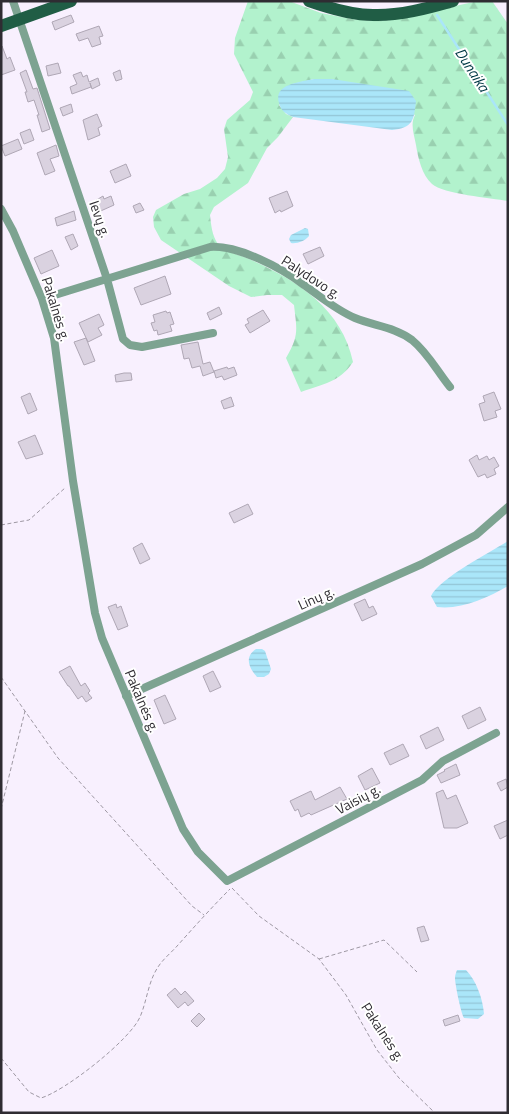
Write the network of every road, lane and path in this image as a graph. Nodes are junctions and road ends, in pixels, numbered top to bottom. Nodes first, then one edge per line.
1 (13, 1) edge
2 (71, 1) edge
3 (309, 1) edge
4 (454, 1) edge
5 (19, 19) junction
6 (1, 26) edge
7 (1, 209) edge
8 (107, 279) junction
9 (42, 299) junction
10 (213, 333) dead end
11 (450, 387) dead end
12 (73, 482) junction
13 (508, 508) edge
14 (1, 525) edge
15 (1, 677) edge
16 (126, 696) junction
17 (25, 711) junction
18 (496, 733) dead end
19 (1, 809) edge
20 (229, 885) junction
21 (204, 915) junction
22 (319, 959) junction
23 (418, 972) dead end
24 (1, 1058) edge
25 (436, 1113) edge

1 - 5 street, Ievų g.
2 - 5 main road
3 - 4 main road
5 - 6 main road
5 - 8 street, Ievų g.
7 - 9 street, Pakalnės g.
8 - 9 street, Palydovo g.
8 - 10 street, Ievų g.
8 - 11 street, Palydovo g.
9 - 12 street, Pakalnės g.
12 - 14 path
12 - 16 street, Pakalnės g.
13 - 16 street, Linų g.
15 - 17 path
16 - 20 street, Pakalnės g.
17 - 19 path
17 - 21 path
18 - 20 street, Vaisių g.
20 - 21 path
20 - 22 path, Pakalnės g.
21 - 24 path
22 - 23 path
22 - 25 path, Pakalnės g.

